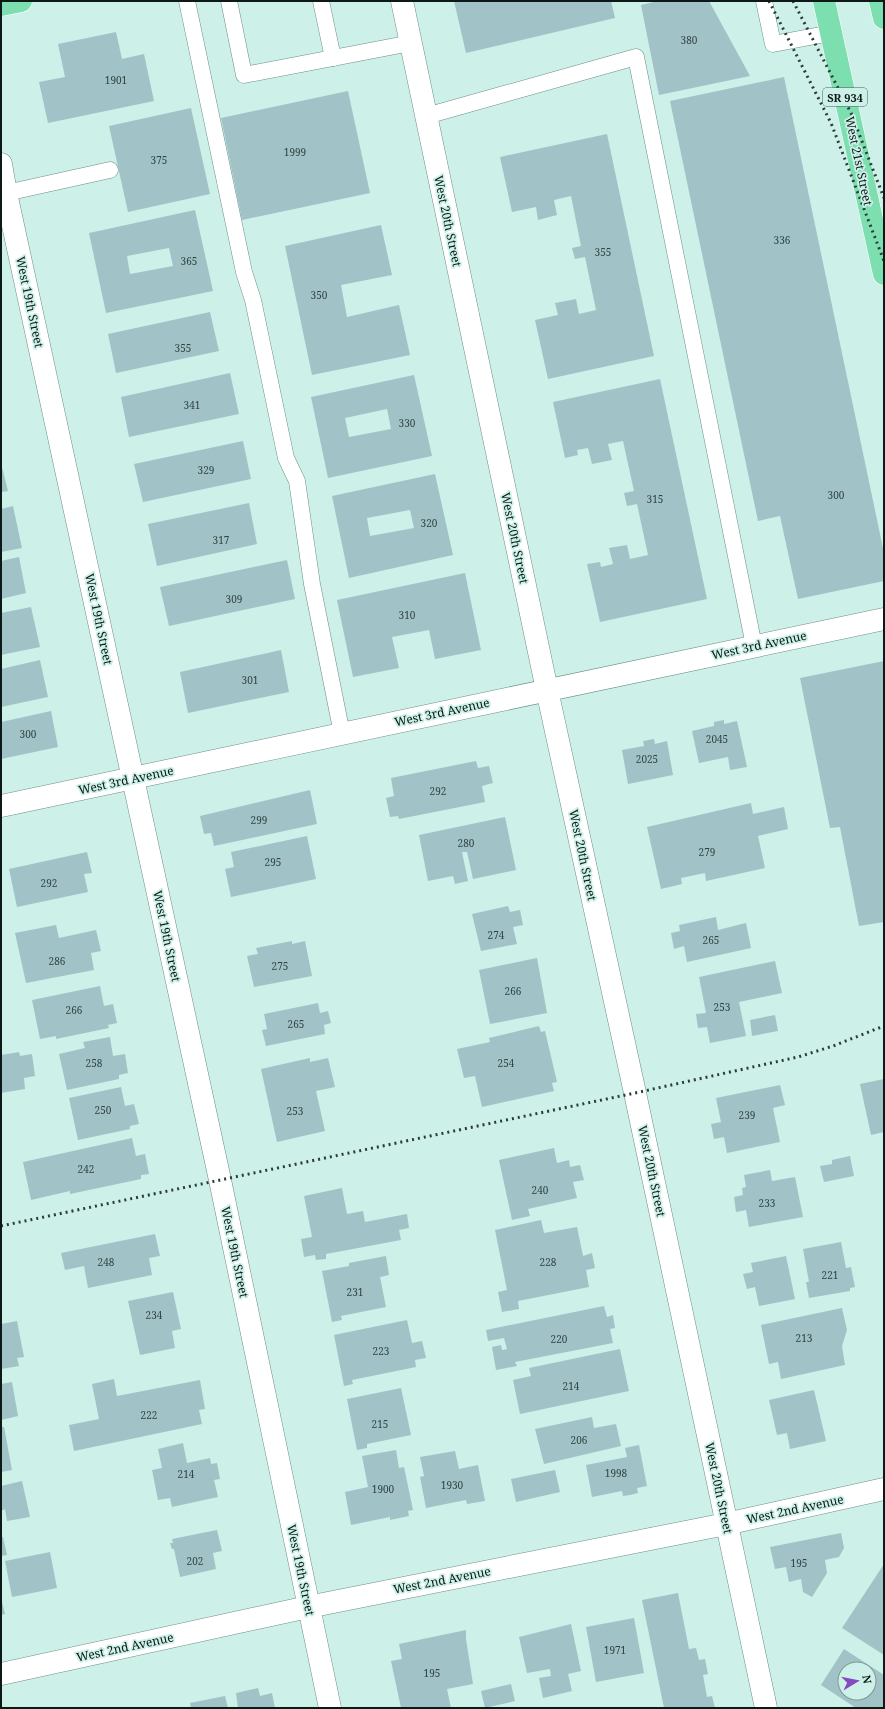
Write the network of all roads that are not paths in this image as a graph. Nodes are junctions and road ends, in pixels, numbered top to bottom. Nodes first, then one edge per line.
1 (21, 1) edge
2 (187, 1) edge
3 (229, 1) edge
4 (321, 1) edge
5 (402, 1) edge
6 (764, 1) edge
7 (824, 1) edge
8 (880, 1) edge
9 (1, 5) edge
10 (884, 18) edge
11 (831, 33) junction
12 (411, 43) junction
13 (334, 58) junction
14 (426, 116) junction
15 (1, 164) edge
16 (110, 170) dead end
17 (6, 194) junction
18 (884, 274) edge
19 (884, 619) edge
20 (754, 646) junction
21 (546, 690) junction
22 (342, 734) junction
23 (133, 778) junction
24 (1, 806) edge
25 (884, 1489) edge
26 (726, 1524) junction
27 (308, 1607) junction
28 (1, 1674) edge
29 (330, 1708) edge
30 (766, 1708) edge

1 - 9 main road
2 - 22 lane
3 - 13 lane
4 - 13 lane
5 - 12 street, West 20th Street
6 - 11 lane
7 - 11 main road, West 21st Street / SR 934
8 - 10 main road
11 - 18 main road, West 21st Street / SR 934
12 - 13 lane
12 - 14 street, West 20th Street
14 - 20 lane
14 - 21 street, West 20th Street
15 - 17 street, West 19th Street
16 - 17 lane
17 - 23 street, West 19th Street
19 - 20 street, West 3rd Avenue
20 - 21 street, West 3rd Avenue
21 - 22 street, West 3rd Avenue
21 - 26 street, West 20th Street
22 - 23 street, West 3rd Avenue
23 - 24 street, West 3rd Avenue
23 - 27 street, West 19th Street
25 - 26 street, West 2nd Avenue
26 - 27 street, West 2nd Avenue
26 - 30 street, West 20th Street
27 - 28 street, West 2nd Avenue
27 - 29 street, West 19th Street

